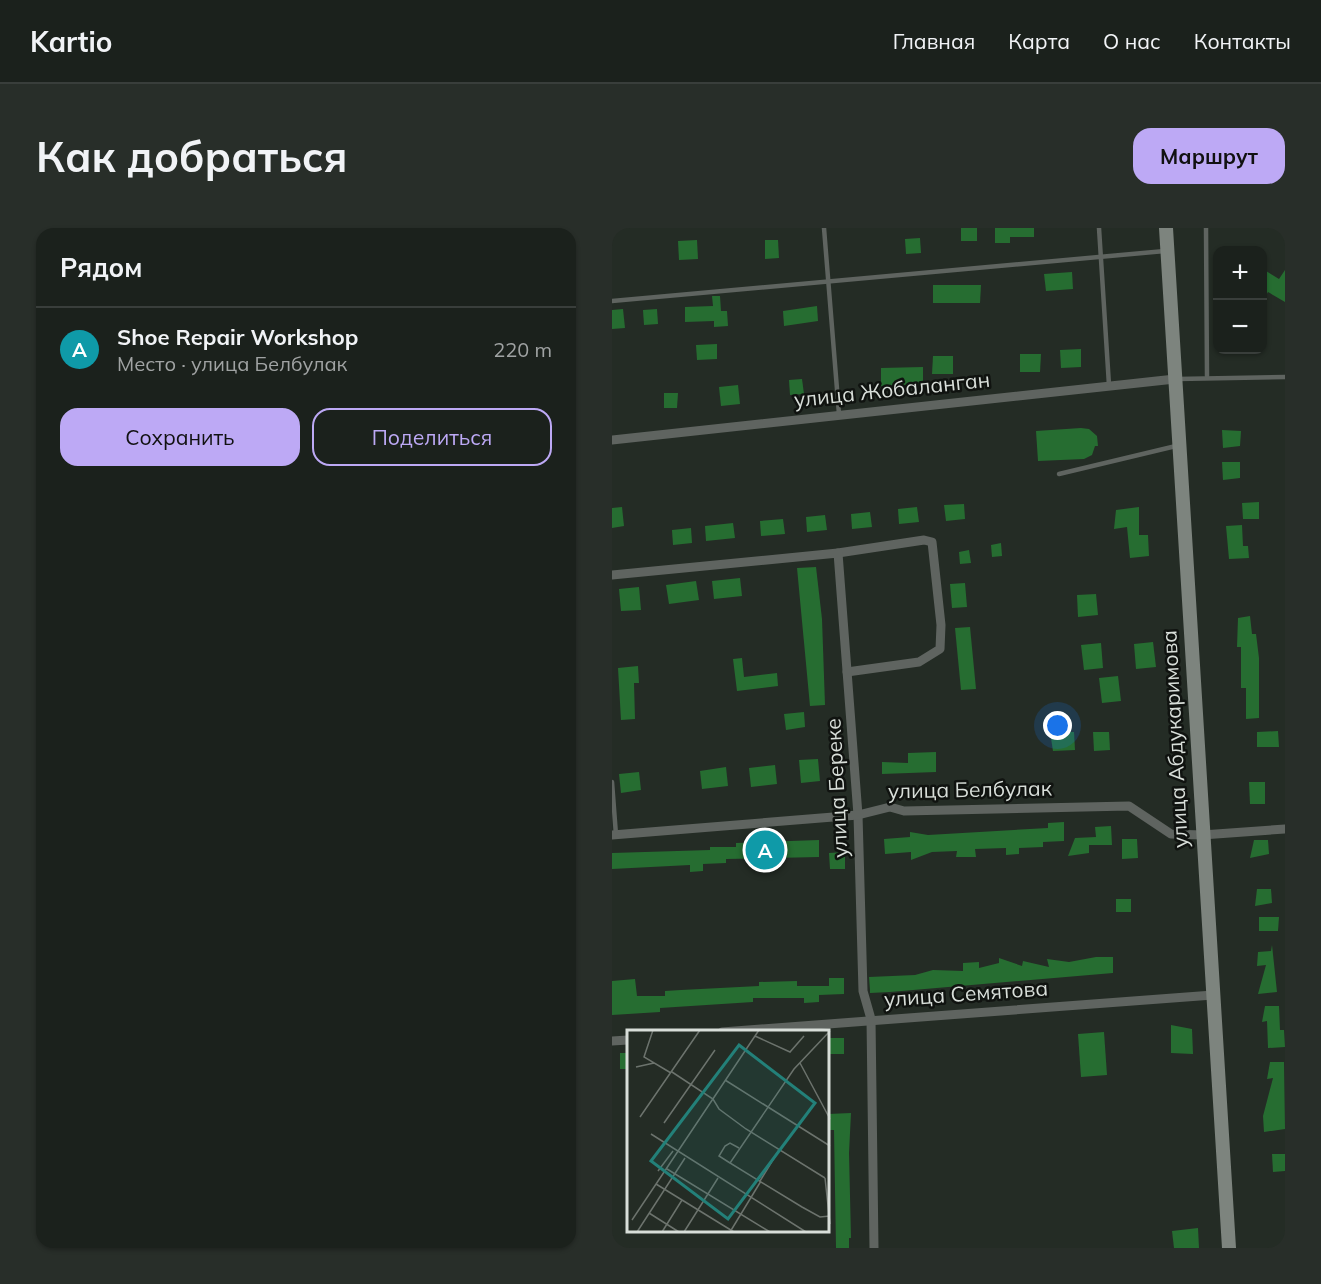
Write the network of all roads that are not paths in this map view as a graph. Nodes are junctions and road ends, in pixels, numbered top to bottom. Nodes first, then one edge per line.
1 (824, 228) edge
2 (1099, 228) edge
3 (1166, 228) edge
4 (1206, 228) edge
5 (1167, 251) junction
6 (1101, 256) junction
7 (830, 281) junction
8 (612, 301) edge
9 (1207, 376) junction
10 (1285, 377) edge
11 (1175, 379) junction
12 (1109, 386) junction
13 (839, 414) junction
14 (612, 440) edge
15 (1179, 445) junction
16 (1059, 474) dead end
17 (838, 553) junction
18 (612, 575) edge
19 (847, 672) junction
20 (612, 782) edge
21 (858, 815) junction
22 (1285, 829) edge
23 (614, 835) edge
24 (1202, 835) junction
25 (1213, 995) junction
26 (871, 1019) junction
27 (745, 1030) edge
28 (627, 1040) edge
29 (612, 1041) edge
30 (874, 1248) edge
31 (1229, 1248) edge

1 - 7 lane
2 - 6 lane
3 - 5 main road, улица Абдукаримова
4 - 9 lane
5 - 6 lane
5 - 11 main road, улица Абдукаримова
6 - 7 lane
6 - 12 lane
7 - 8 lane
7 - 13 lane
9 - 10 lane
9 - 11 lane
11 - 12 street, улица Жобаланган
11 - 15 main road, улица Абдукаримова
12 - 13 street, улица Жобаланган
13 - 14 street, улица Жобаланган
15 - 16 lane
15 - 24 main road, улица Абдукаримова
17 - 18 street
17 - 19 street, улица Береке
17 - 19 street
19 - 21 street, улица Береке
20 - 23 lane
21 - 23 street, улица Белбулак
21 - 24 street, улица Белбулак
21 - 26 street, улица Береке
22 - 24 street, улица Белбулак
24 - 25 main road, улица Абдукаримова
25 - 26 street, улица Семятова
25 - 31 main road, улица Абдукаримова
26 - 27 street, улица Семятова
26 - 30 street, улица Береке
28 - 29 street

